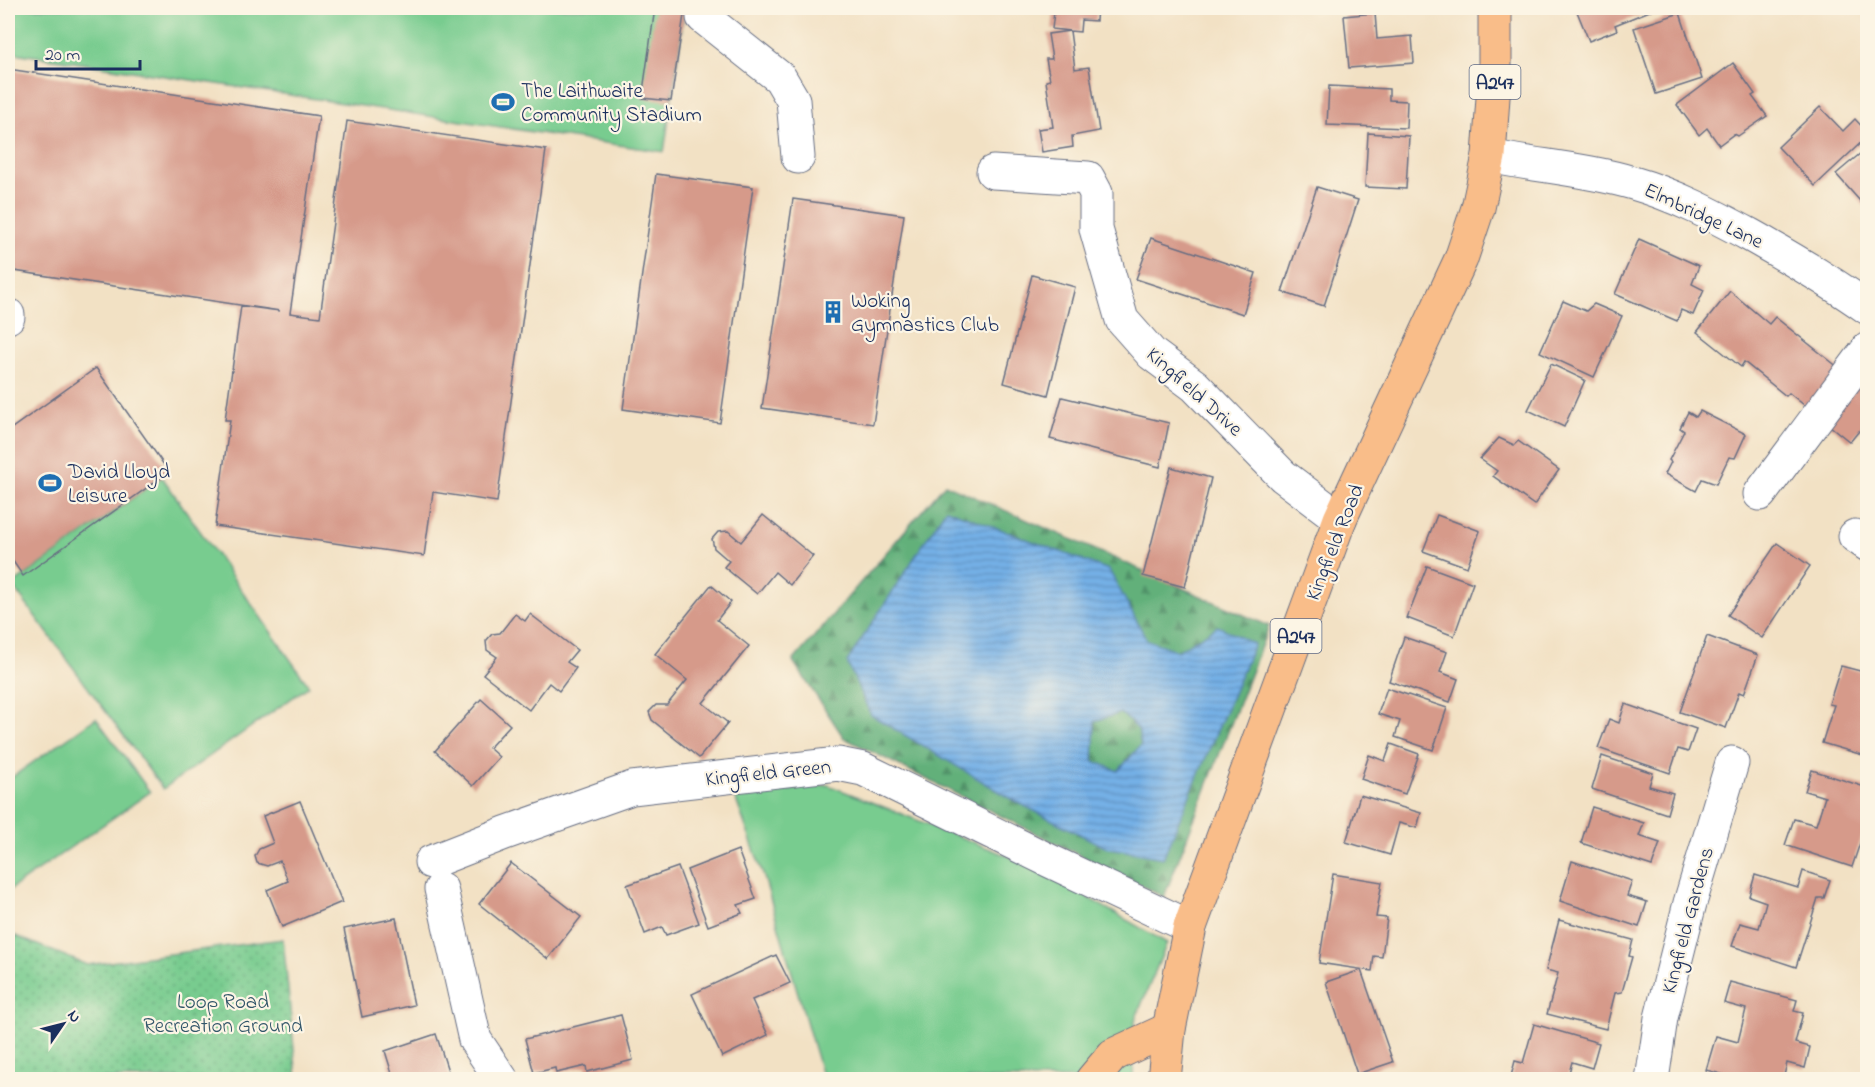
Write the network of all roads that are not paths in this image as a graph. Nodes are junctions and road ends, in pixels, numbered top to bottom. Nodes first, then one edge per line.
1 (704, 8) edge
2 (1495, 8) edge
3 (1489, 156) junction
4 (798, 157) dead end
5 (993, 172) dead end
6 (1868, 308) edge
7 (1868, 349) edge
8 (1760, 494) dead end
9 (1340, 519) junction
10 (1732, 763) dead end
11 (1190, 927) junction
12 (1169, 1029) junction
13 (502, 1080) edge
14 (1092, 1080) edge
15 (1164, 1080) edge
16 (1652, 1080) edge

1 - 4 street
2 - 3 main road, Kingfield Road / A247
3 - 6 street, Elmbridge Lane
3 - 9 main road, Kingfield Road / A247
5 - 9 street, Kingfield Drive
7 - 8 street
9 - 11 main road, Kingfield Road / A247
10 - 16 street, Kingfield Gardens
11 - 12 main road, Kingfield Road / A247
11 - 13 street, Kingfield Green
12 - 14 main road
12 - 15 main road, Kingfield Road / A247

